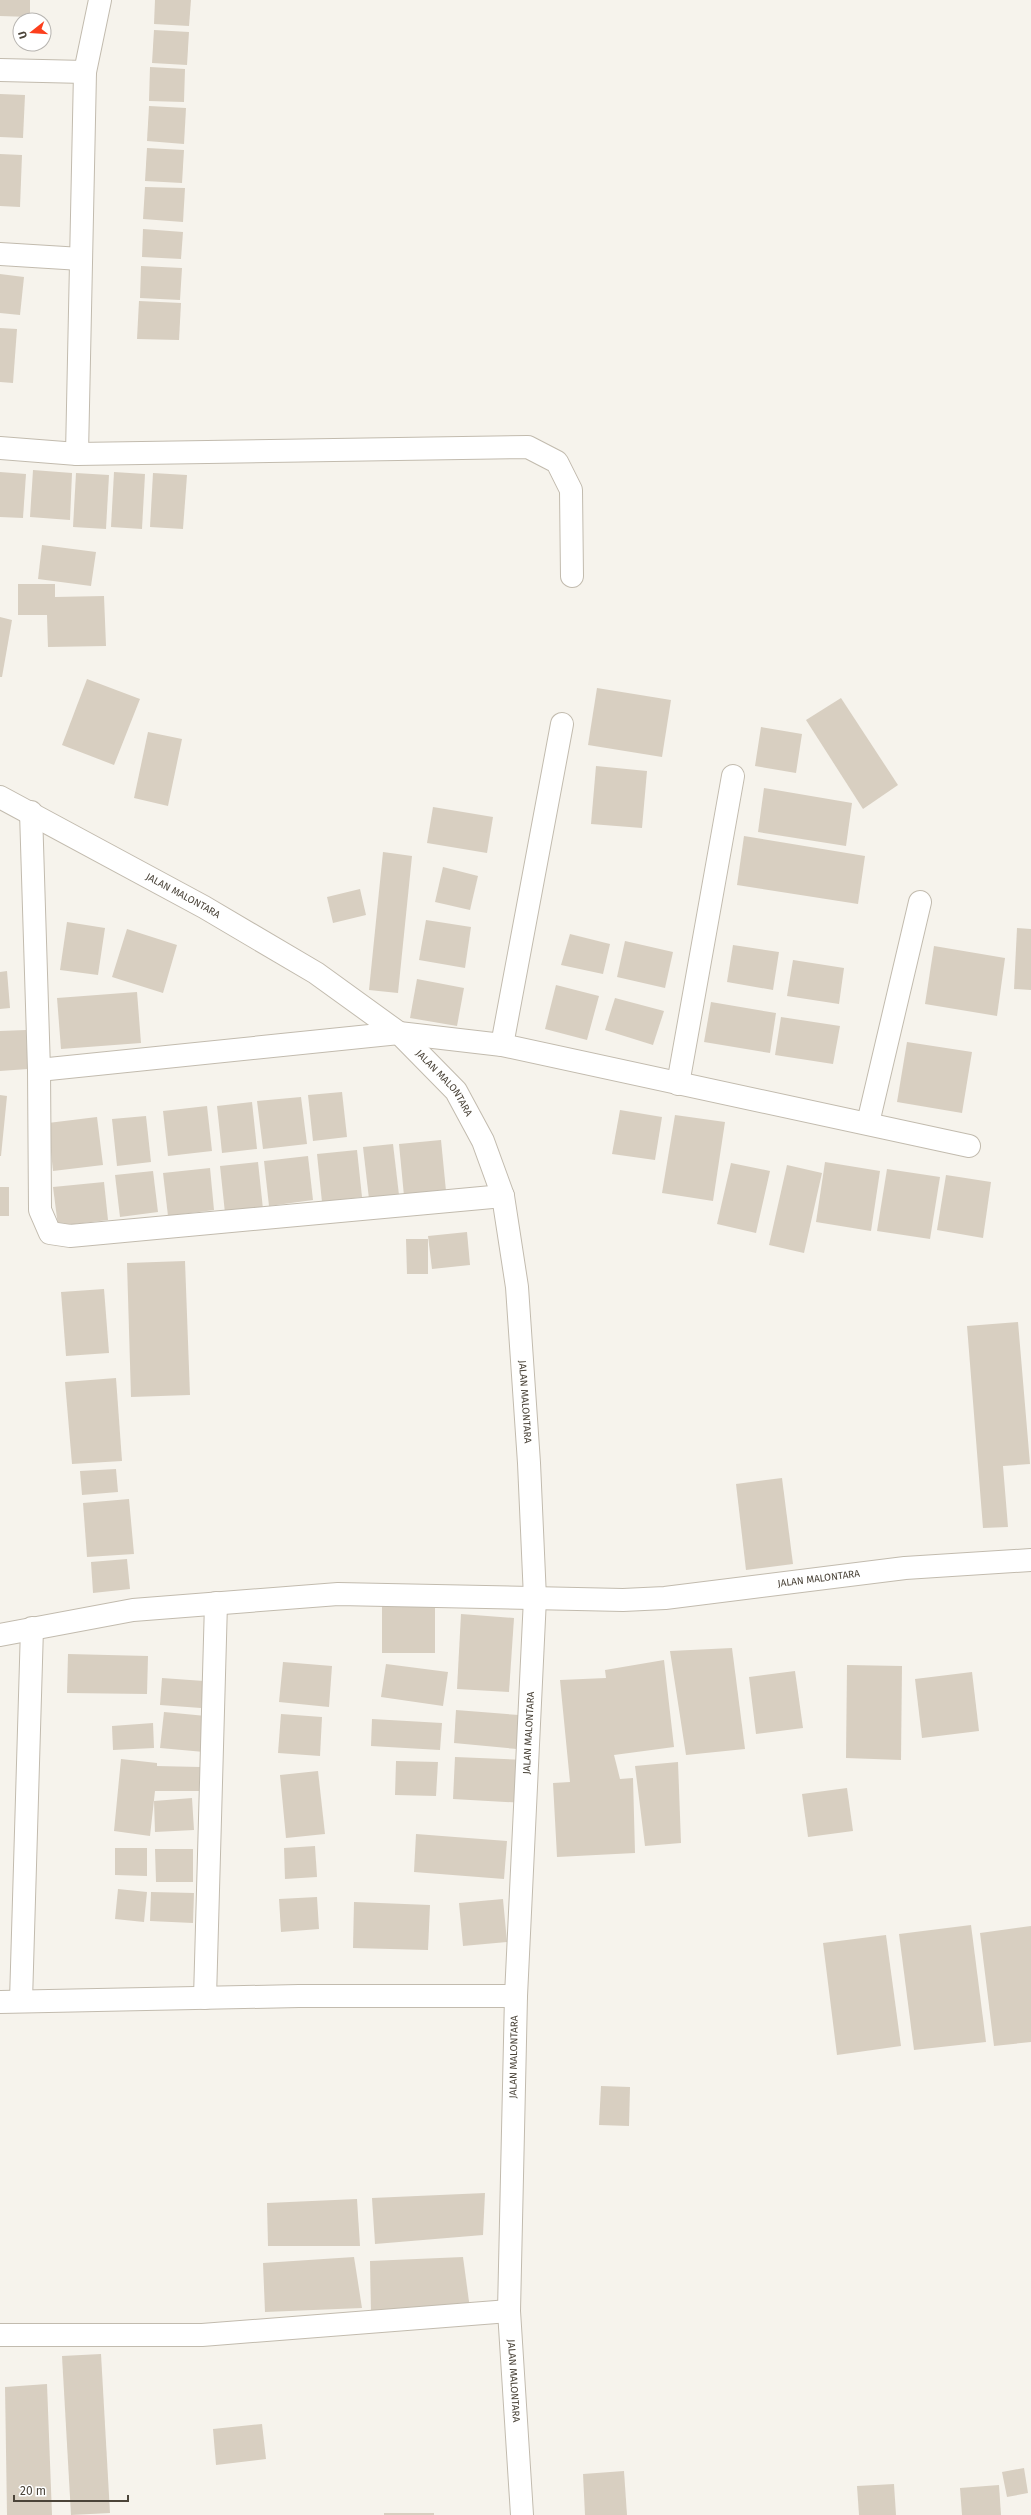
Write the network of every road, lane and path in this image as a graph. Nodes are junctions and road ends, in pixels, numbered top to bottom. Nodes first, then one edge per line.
1 (100, 0) edge
2 (0, 70) edge
3 (85, 72) junction
4 (0, 254) edge
5 (81, 259) junction
6 (0, 448) edge
7 (77, 454) junction
8 (572, 576) dead end
9 (562, 724) dead end
10 (733, 776) dead end
11 (0, 797) edge
12 (31, 812) junction
13 (920, 902) dead end
14 (399, 1033) junction
15 (502, 1045) junction
16 (39, 1070) junction
17 (678, 1084) junction
18 (868, 1123) junction
19 (968, 1146) dead end
20 (503, 1196) junction
21 (1031, 1560) edge
22 (535, 1598) junction
23 (216, 1604) junction
24 (32, 1628) junction
25 (0, 1635) edge
26 (516, 1996) junction
27 (205, 1998) junction
28 (11, 2001) edge
29 (509, 2311) junction
30 (0, 2334) edge
31 (522, 2515) edge

1 - 3 street
2 - 3 street
3 - 5 street
4 - 5 street
5 - 7 street
6 - 7 street
7 - 8 street
9 - 15 street
10 - 17 street
11 - 12 street, JALAN MALONTARA
12 - 14 street, JALAN MALONTARA
12 - 16 street
13 - 18 street
14 - 15 street
14 - 16 street
14 - 20 street, JALAN MALONTARA
15 - 17 street
16 - 20 street
17 - 18 street
18 - 19 street
20 - 22 street, JALAN MALONTARA
21 - 22 street, JALAN MALONTARA
22 - 23 street
22 - 26 street, JALAN MALONTARA
23 - 24 street
23 - 27 street
24 - 25 street
24 - 28 street
26 - 27 street
26 - 29 street, JALAN MALONTARA
27 - 28 street
29 - 30 street
29 - 31 street, JALAN MALONTARA

